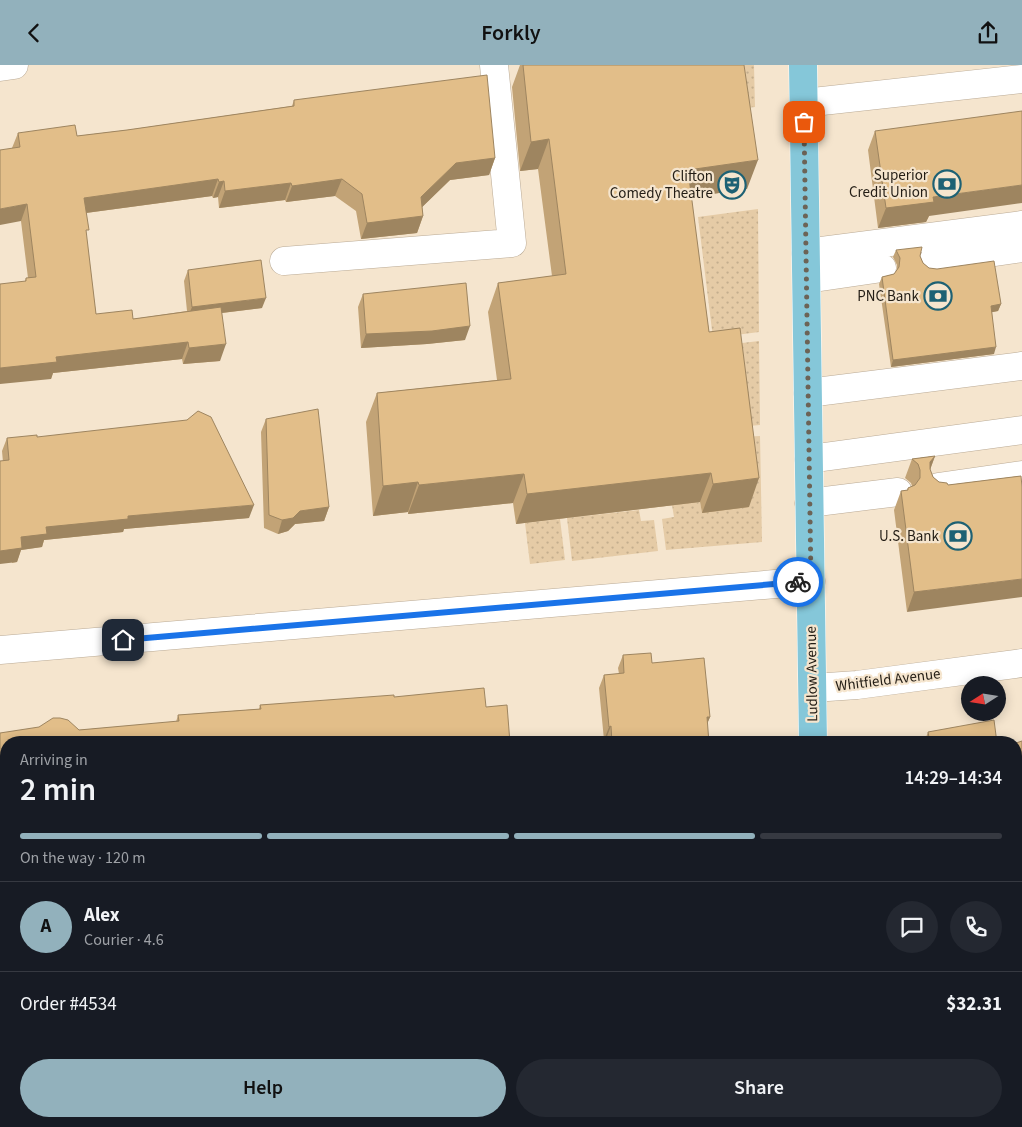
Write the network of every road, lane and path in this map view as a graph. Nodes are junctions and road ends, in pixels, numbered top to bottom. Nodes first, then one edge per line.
1 (14, 65) edge
2 (494, 65) edge
3 (803, 65) edge
4 (0, 67) edge
5 (1022, 79) edge
6 (804, 103) junction
7 (1022, 210) edge
8 (1022, 225) edge
9 (1022, 248) edge
10 (806, 256) junction
11 (284, 261) dead end
12 (933, 261) dead end
13 (882, 268) dead end
14 (1022, 366) edge
15 (808, 393) junction
16 (1022, 430) edge
17 (809, 459) junction
18 (1022, 475) edge
19 (938, 487) edge
20 (898, 492) dead end
21 (809, 503) junction
22 (811, 581) junction
23 (0, 650) edge
24 (1022, 663) edge
25 (813, 688) junction
26 (813, 736) edge

1 - 4 street
2 - 11 street
3 - 6 main road, Ludlow Avenue
5 - 6 street
6 - 10 main road, Ludlow Avenue
7 - 10 street
8 - 10 street
9 - 12 street
10 - 13 street
10 - 15 main road, Ludlow Avenue
14 - 15 street
15 - 17 main road, Ludlow Avenue
16 - 17 street
17 - 21 main road, Ludlow Avenue
18 - 19 street
20 - 21 street
21 - 22 main road, Ludlow Avenue
22 - 23 street
22 - 25 main road, Ludlow Avenue
24 - 25 street, Whitfield Avenue
25 - 26 main road, Ludlow Avenue

